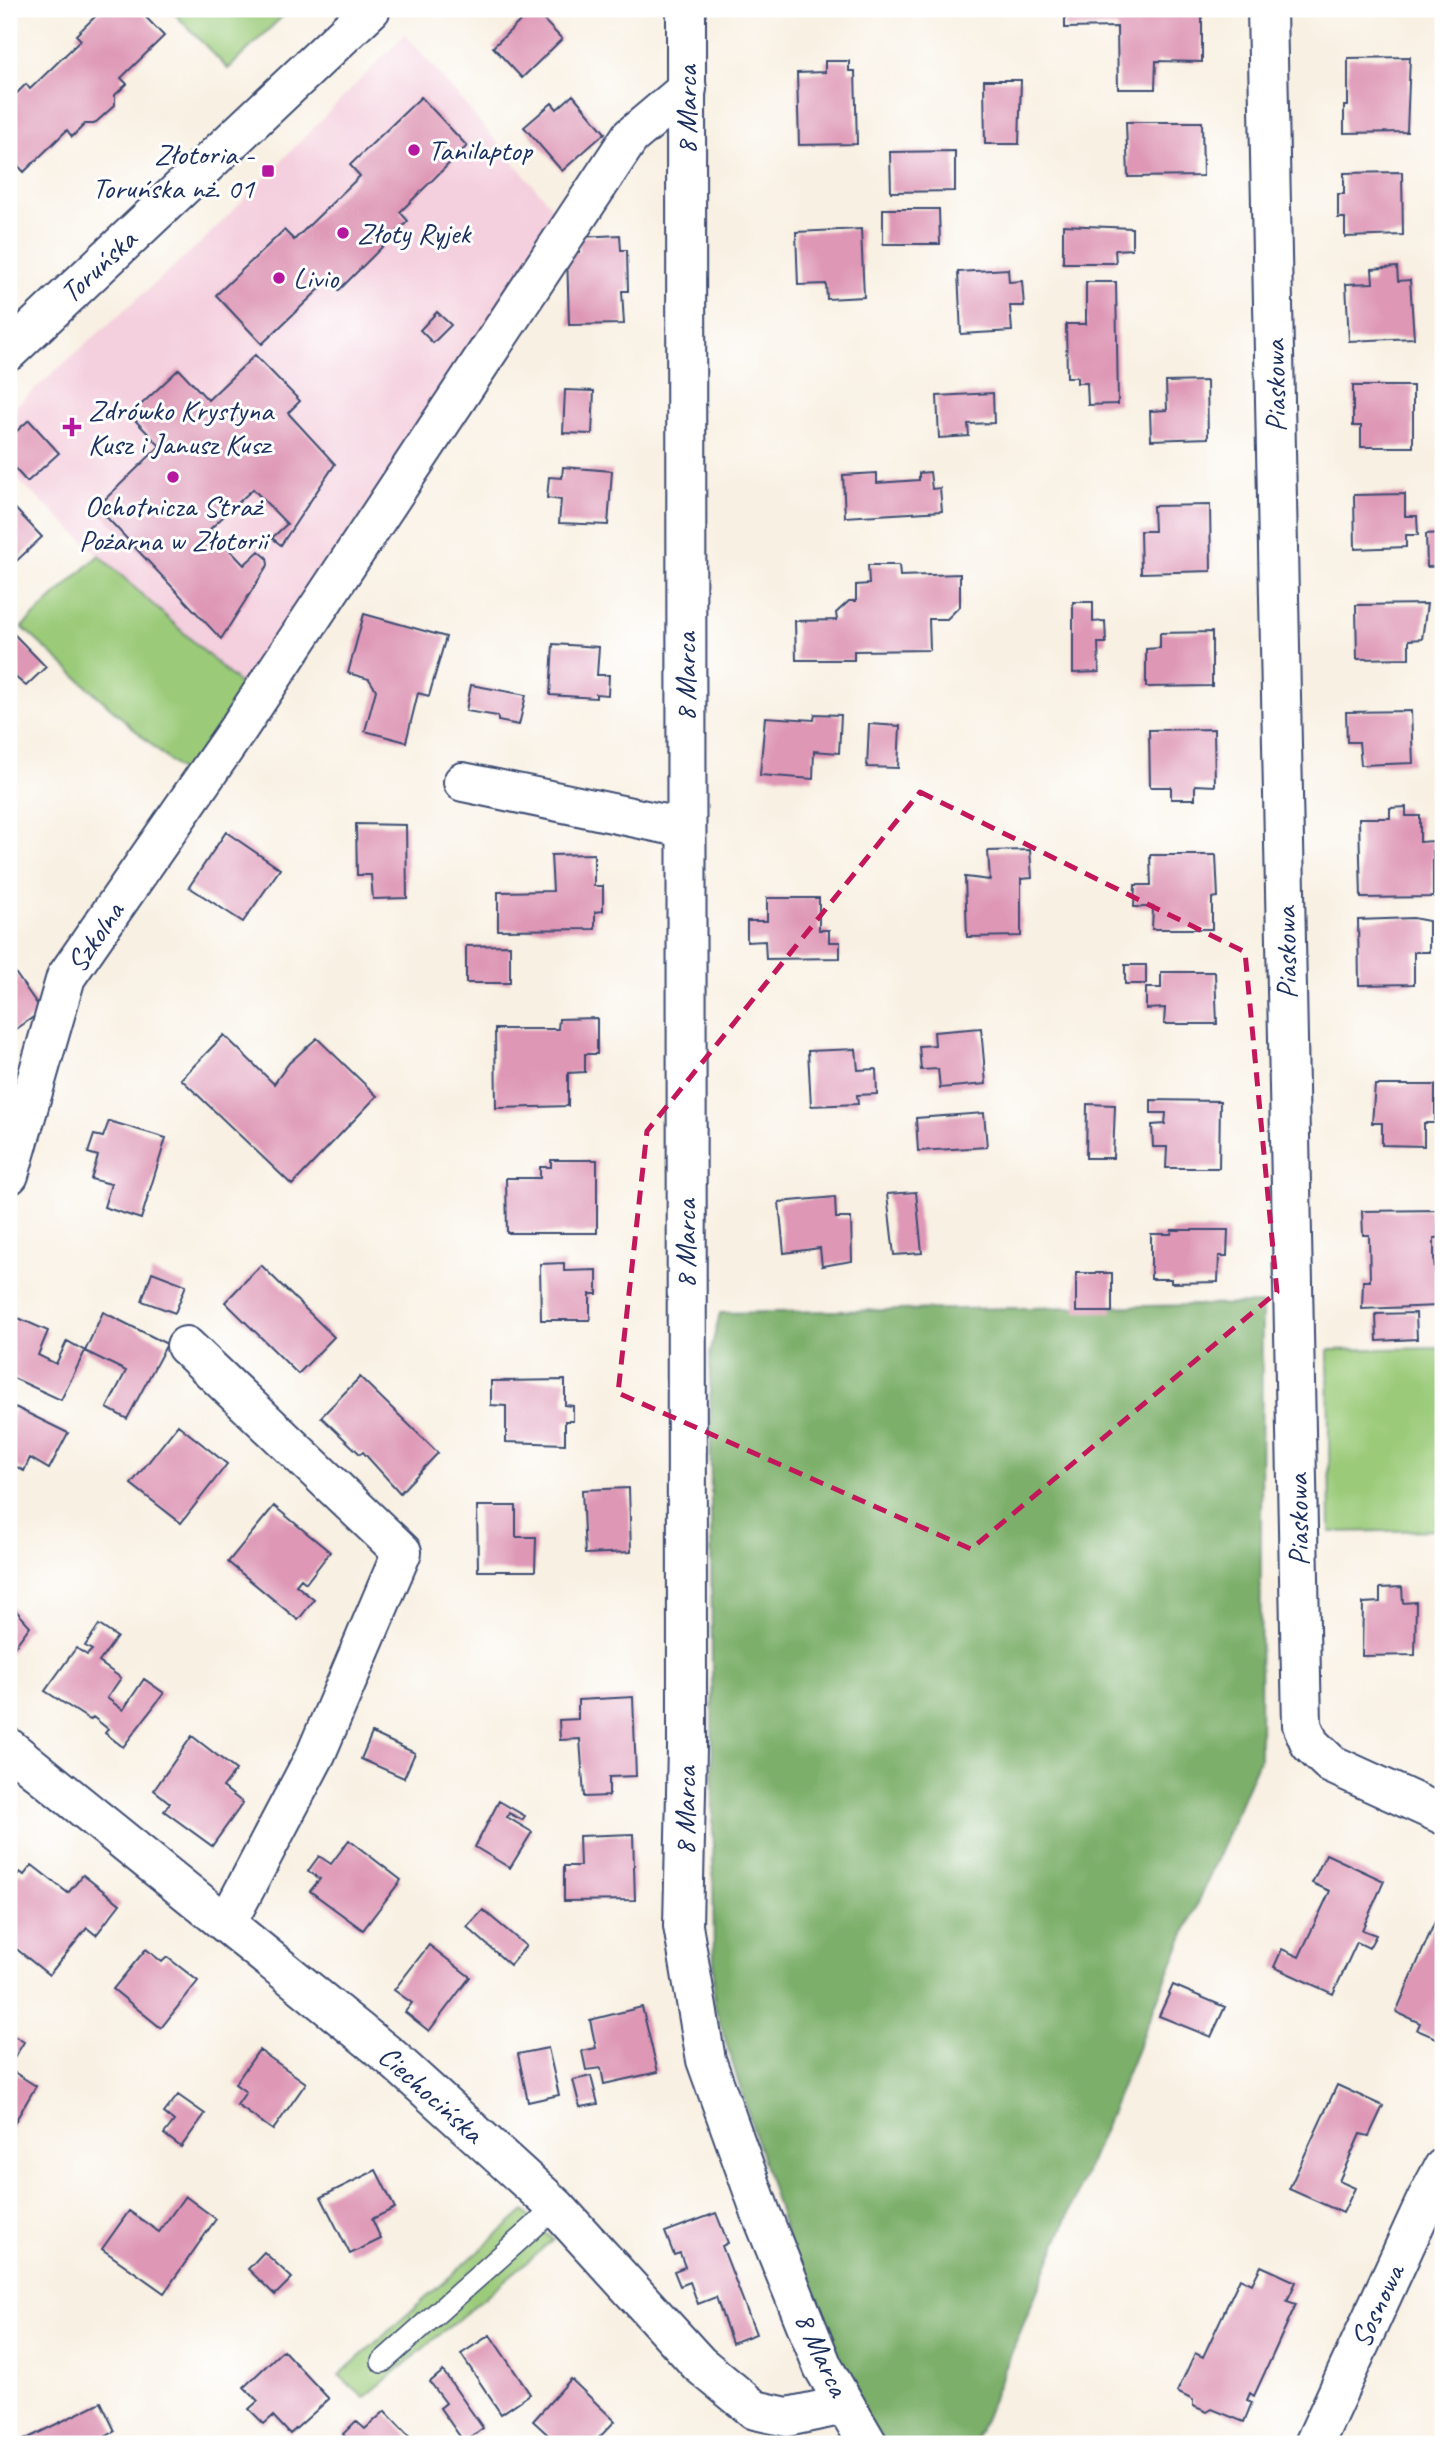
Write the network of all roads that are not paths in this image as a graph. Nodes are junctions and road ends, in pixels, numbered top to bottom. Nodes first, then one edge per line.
1 (371, 9) edge
2 (686, 9) edge
3 (1267, 9) edge
4 (687, 89) junction
5 (9, 351) edge
6 (463, 782) dead end
7 (684, 828) junction
8 (9, 1175) edge
9 (186, 1346) dead end
10 (9, 1748) edge
11 (1443, 1815) edge
12 (227, 1923) junction
13 (1443, 2168) edge
14 (556, 2207) junction
15 (382, 2362) dead end
16 (845, 2405) junction
17 (868, 2444) edge
18 (1314, 2444) edge

1 - 5 street, Toruńska
2 - 4 street, 8 Marca
3 - 11 street, Piaskowa
4 - 7 street, 8 Marca
4 - 8 street, Szkolna
6 - 7 street
7 - 16 street, 8 Marca
9 - 12 street
10 - 12 street, Ciechocińska
12 - 14 street, Ciechocińska
13 - 18 street, Sosnowa
14 - 15 lane
14 - 16 street, Ciechocińska
16 - 17 street, 8 Marca

